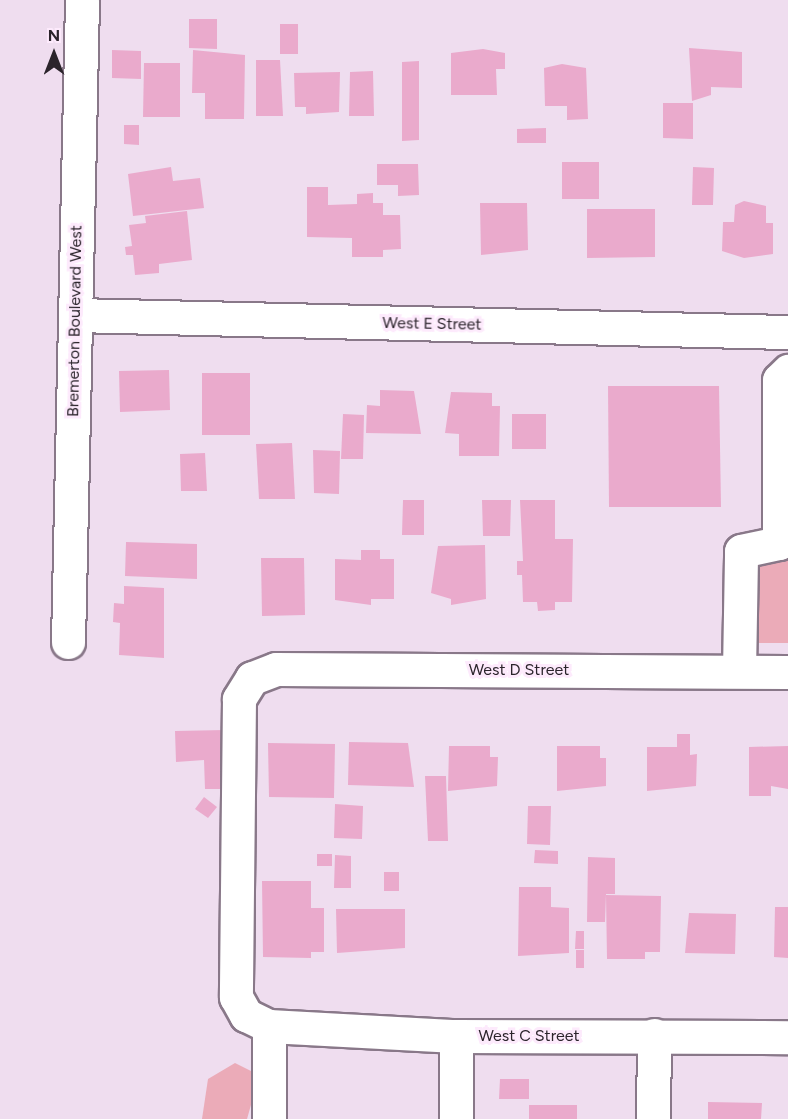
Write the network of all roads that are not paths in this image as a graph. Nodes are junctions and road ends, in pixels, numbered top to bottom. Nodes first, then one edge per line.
1 (82, 0) edge
2 (75, 315) junction
3 (788, 332) edge
4 (788, 371) edge
5 (68, 642) dead end
6 (739, 671) junction
7 (788, 672) edge
8 (269, 1026) junction
9 (654, 1035) junction
10 (456, 1036) junction
11 (788, 1037) edge
12 (269, 1119) edge
13 (456, 1119) edge
14 (652, 1119) edge

1 - 2 street, Bremerton Boulevard West
2 - 3 street, West E Street
2 - 5 street, Bremerton Boulevard West
4 - 6 street
6 - 7 street, West D Street
6 - 8 street, West D Street
8 - 10 street, West C Street
8 - 12 street
9 - 10 street, West C Street
9 - 11 street, West C Street
9 - 14 street
10 - 13 street

